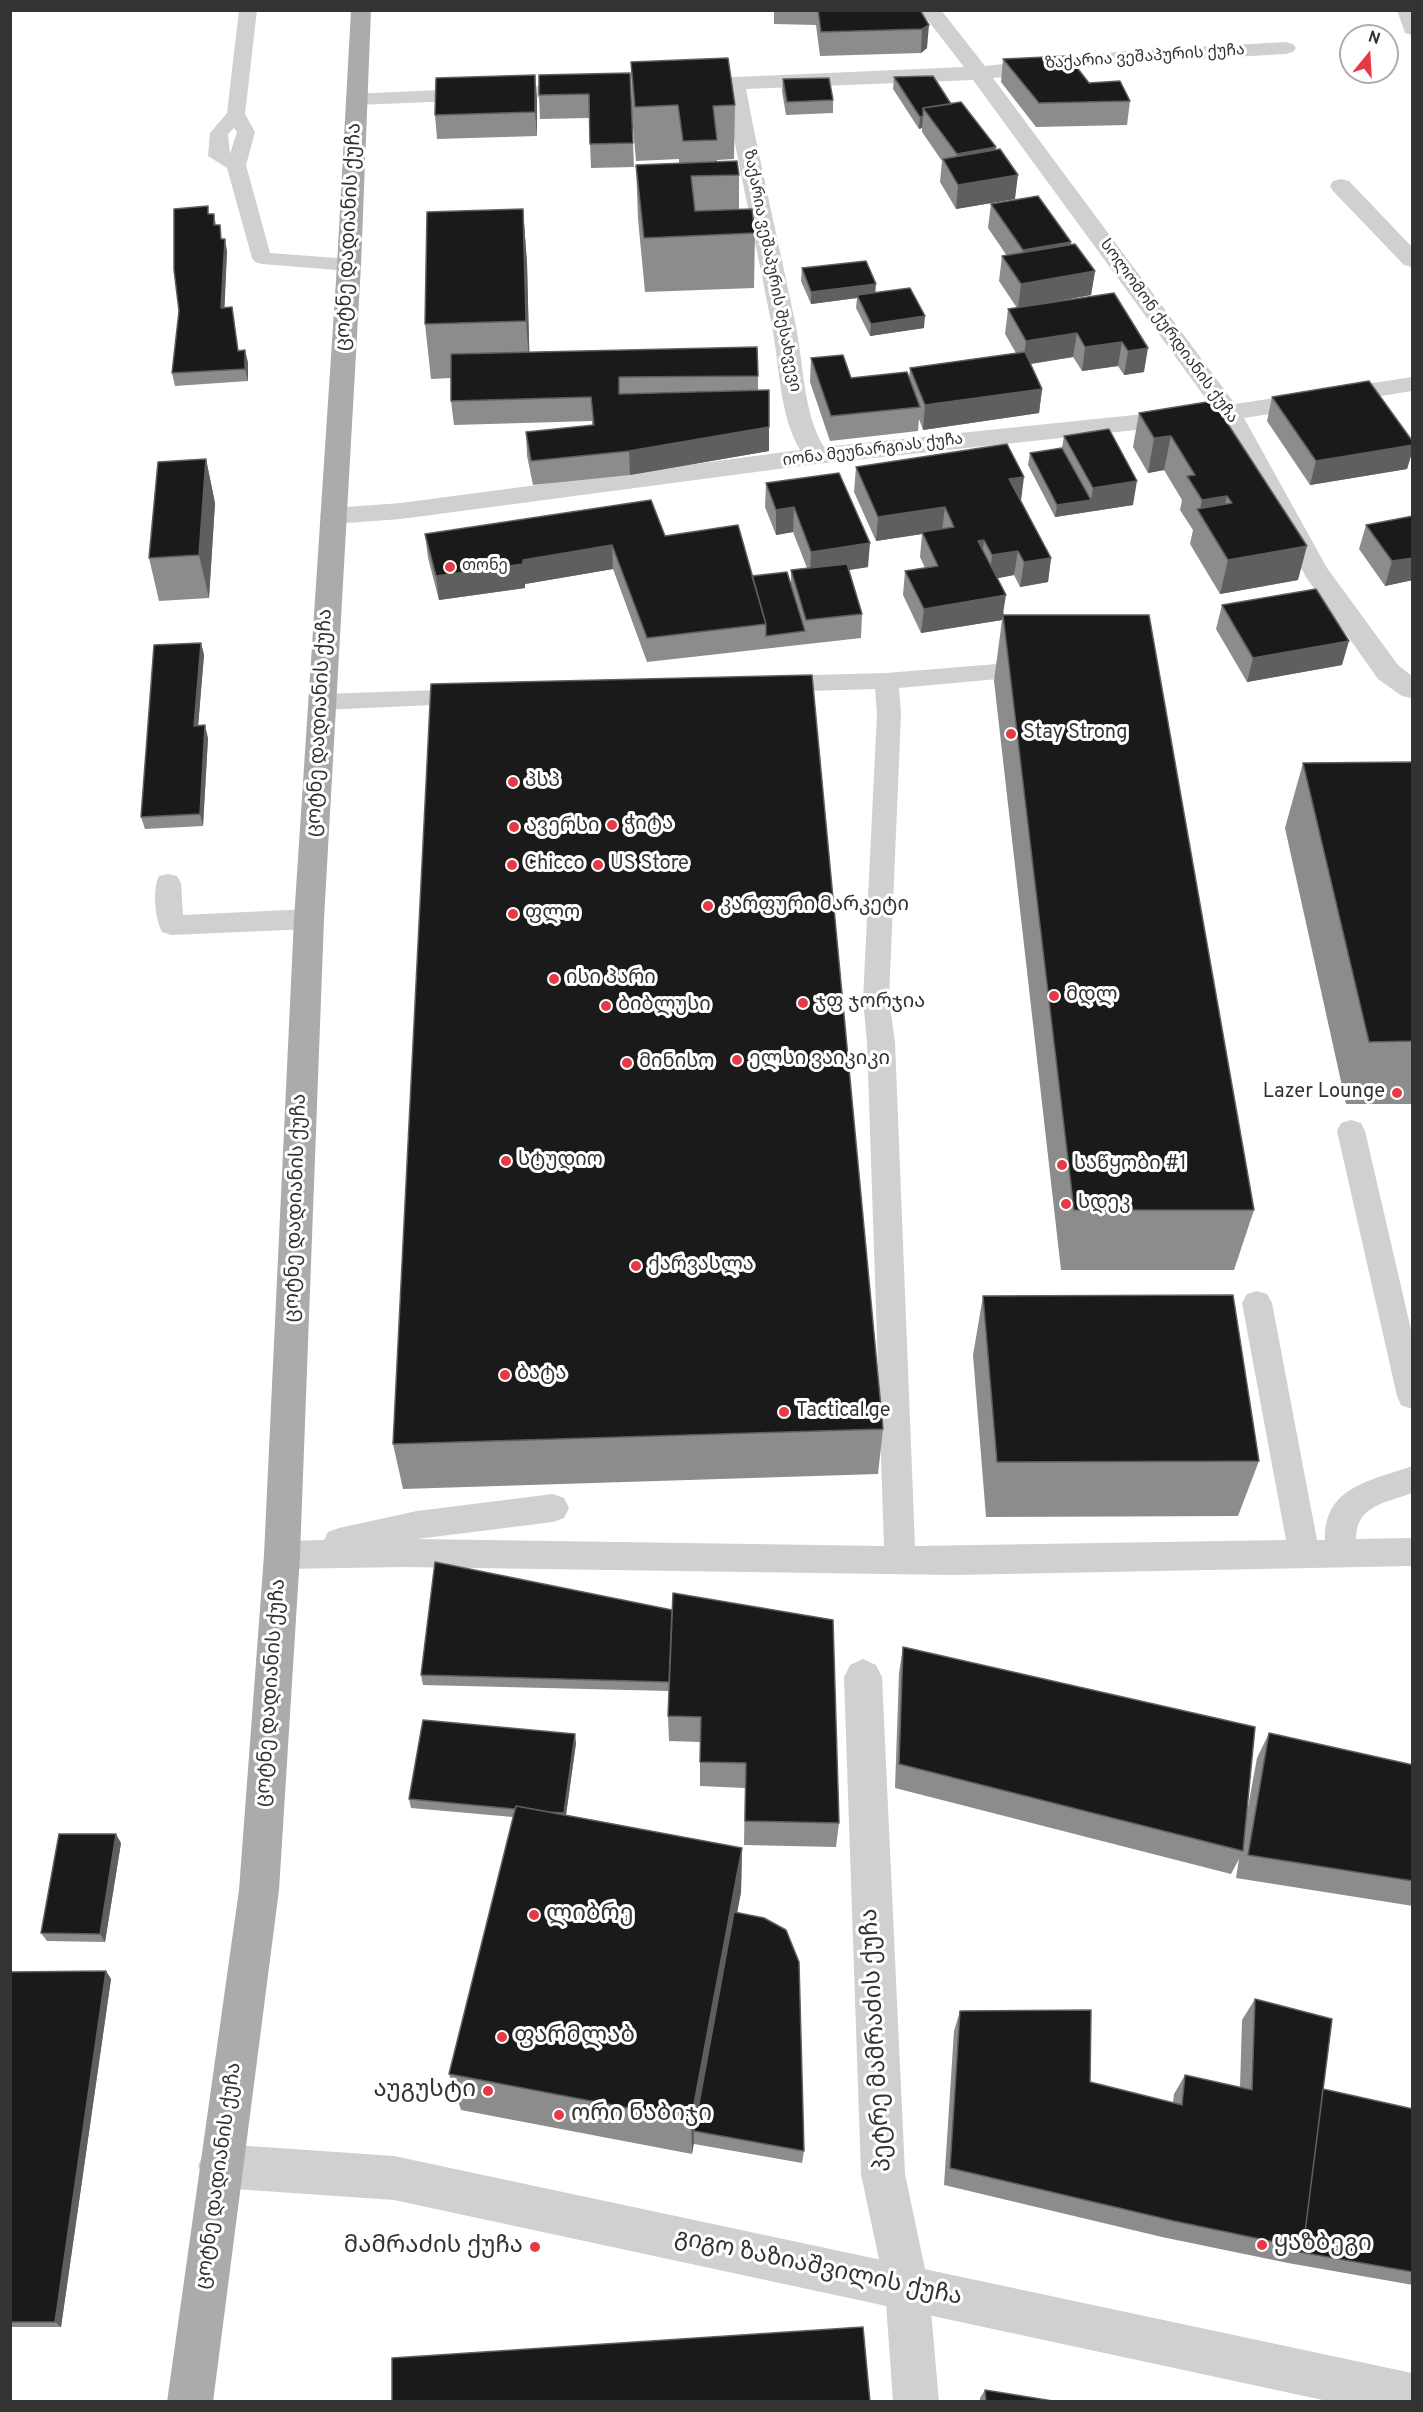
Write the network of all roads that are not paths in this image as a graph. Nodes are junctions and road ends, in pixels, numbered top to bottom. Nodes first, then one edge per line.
1 (248, 10) edge
2 (361, 10) edge
3 (930, 10) edge
4 (1407, 10) edge
5 (1413, 29) edge
6 (1286, 48) dead end
7 (979, 73) junction
8 (734, 83) junction
9 (357, 99) junction
10 (1341, 186) dead end
11 (1413, 260) edge
12 (349, 265) junction
13 (1413, 384) edge
14 (1230, 413) junction
15 (816, 456) junction
16 (333, 516) junction
17 (1060, 666) edge
18 (886, 681) junction
19 (748, 685) edge
20 (1413, 689) edge
21 (491, 696) edge
22 (322, 702) junction
23 (168, 883) dead end
24 (309, 919) junction
25 (1351, 1131) dead end
26 (1257, 1303) dead end
27 (1413, 1396) edge
28 (1413, 1480) edge
29 (553, 1508) dead end
30 (1341, 1552) junction
31 (1413, 1552) edge
32 (1304, 1553) junction
33 (282, 1555) junction
34 (900, 1560) junction
35 (862, 1677) dead end
36 (220, 2166) junction
37 (907, 2288) junction
38 (1413, 2396) edge
39 (190, 2402) edge
40 (916, 2402) edge

1 - 12 lane
2 - 9 main road, ცოტნე დადიანის ქუჩა
3 - 7 street, სოლომონ ქურდიანის ქუჩა
4 - 5 street
6 - 7 street, ზაქარია ვეშაპურის ქუჩა
7 - 8 street, ზაქარია ვეშაპურის ქუჩა
7 - 14 street, სოლომონ ქურდიანის ქუჩა
8 - 9 street, ზაქარია ვეშაპურის ქუჩა
8 - 15 street, ზაქარია ვეშაპურის შესახვევი
9 - 12 main road, ცოტნე დადიანის ქუჩა
10 - 11 street
12 - 16 main road, ცოტნე დადიანის ქუჩა
13 - 14 street, იონა მეუნარგიას ქუჩა
14 - 15 street, იონა მეუნარგიას ქუჩა
14 - 20 street, სოლომონ ქურდიანის ქუჩა
15 - 16 street, იონა მეუნარგიას ქუჩა
16 - 22 main road, ცოტნე დადიანის ქუჩა
17 - 18 lane
18 - 19 lane
18 - 34 lane
21 - 22 lane
22 - 24 main road, ცოტნე დადიანის ქუჩა
23 - 24 lane
24 - 33 main road, ცოტნე დადიანის ქუჩა
25 - 27 lane
26 - 32 lane
28 - 30 lane
29 - 33 lane
30 - 31 lane
30 - 32 lane
32 - 34 lane
33 - 34 lane
33 - 36 main road, ცოტნე დადიანის ქუჩა
35 - 37 street, პეტრე მამრაძის ქუჩა
36 - 37 street, გიგო ზაზიაშვილის ქუჩა
36 - 39 main road, ცოტნე დადიანის ქუჩა
37 - 38 street, გიგო ზაზიაშვილის ქუჩა
37 - 40 street, პეტრე მამრაძის ქუჩა

